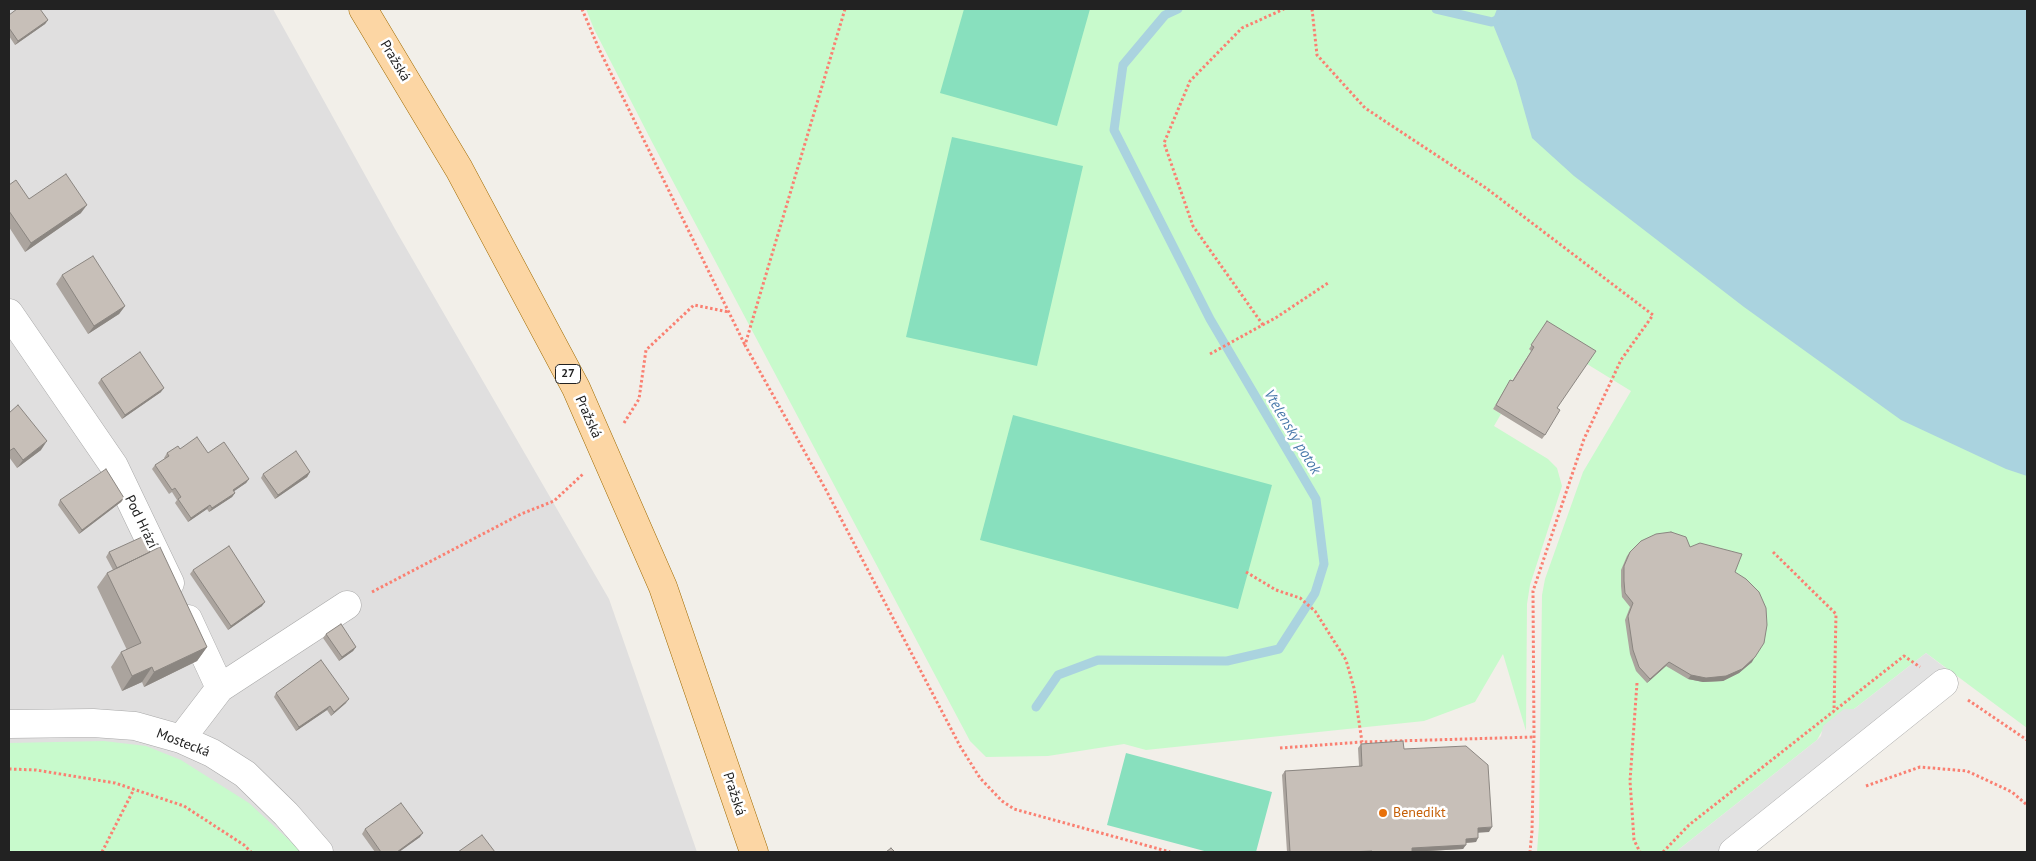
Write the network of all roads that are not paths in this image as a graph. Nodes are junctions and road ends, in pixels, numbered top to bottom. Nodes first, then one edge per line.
1 (363, 9) edge
2 (11, 321) edge
3 (347, 605) road end
4 (1944, 683) road end
5 (220, 688) junction
6 (9, 724) edge
7 (181, 739) junction
8 (319, 852) edge
9 (754, 852) edge
10 (1733, 852) edge

1 - 9 main road, Pražská / 27
2 - 5 street, Pod Hrází
3 - 5 street
4 - 10 street
5 - 7 street
6 - 7 street, Mostecká
7 - 8 street, Mostecká

